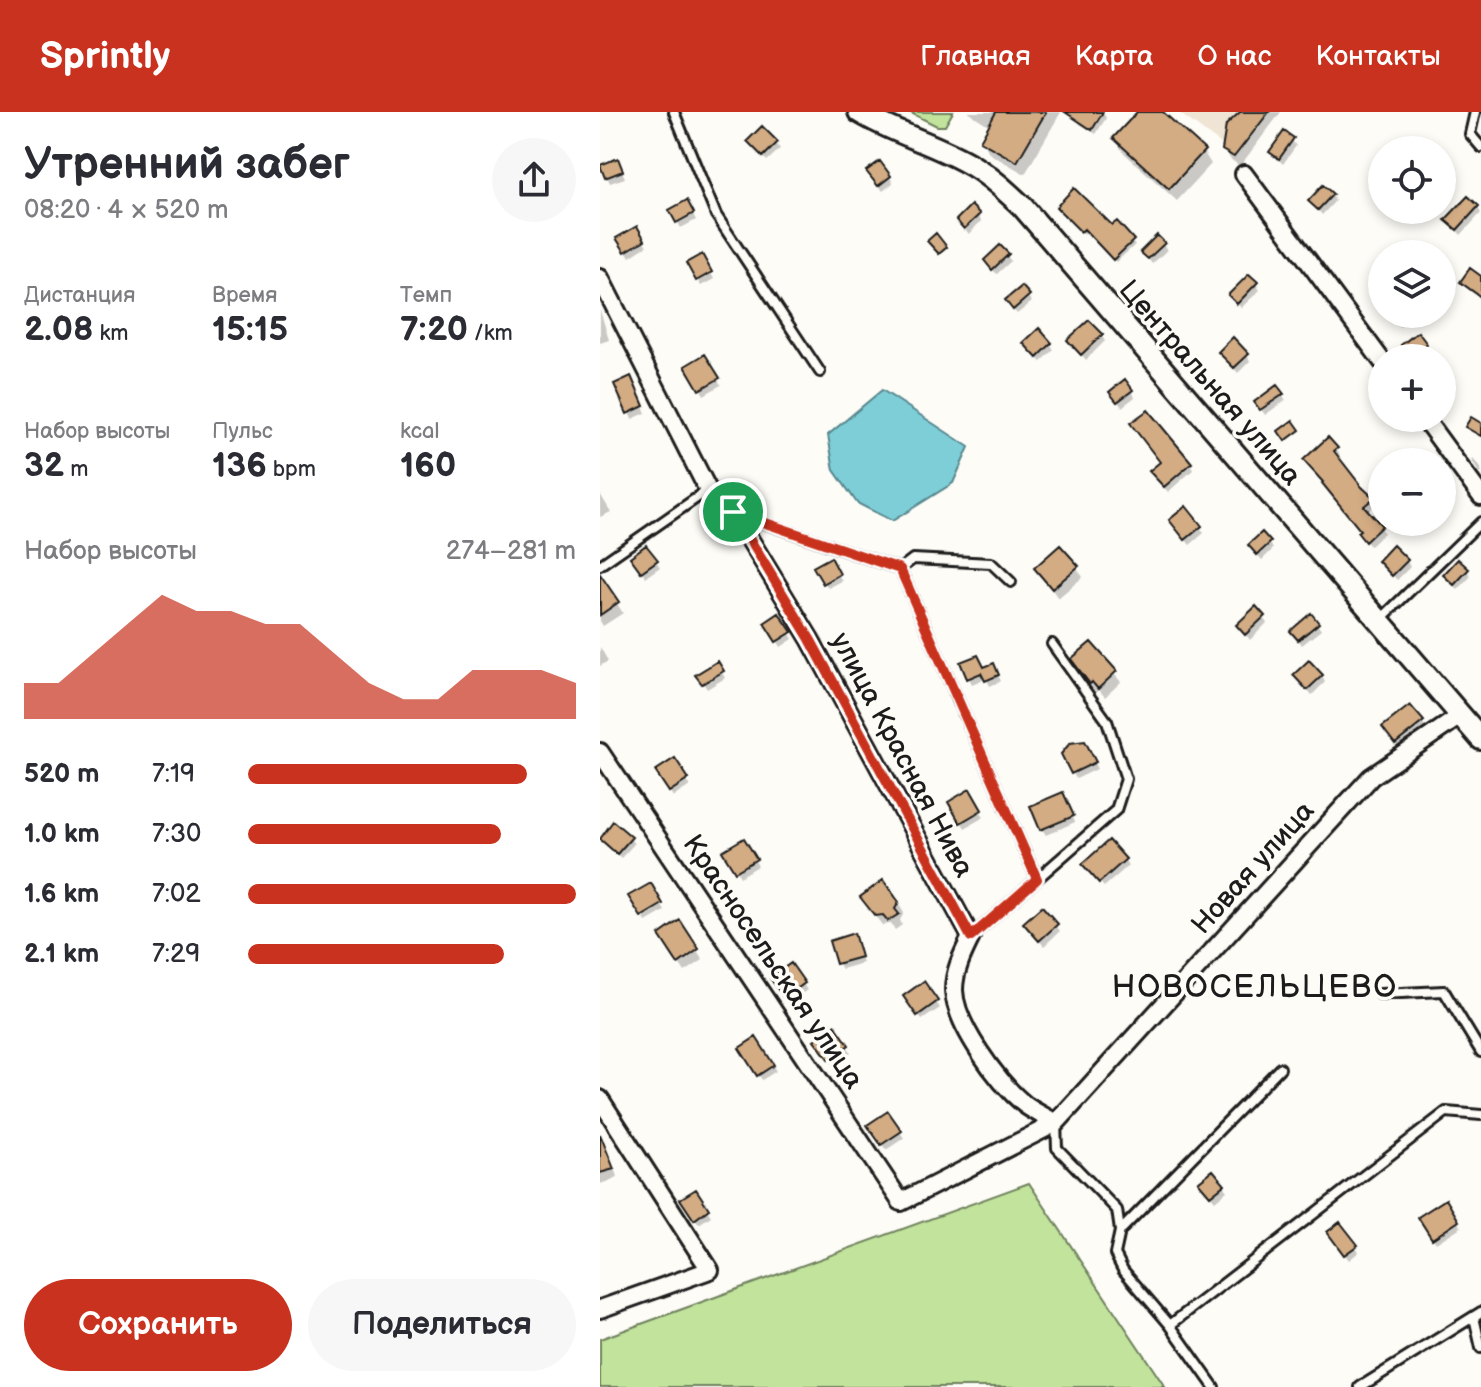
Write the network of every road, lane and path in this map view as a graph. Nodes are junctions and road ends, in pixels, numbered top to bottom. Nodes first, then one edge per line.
1 (674, 112) edge
2 (859, 112) edge
3 (1475, 112) edge
4 (1481, 147) edge
5 (1244, 174) dead end
6 (600, 278) edge
7 (1369, 344) edge
8 (820, 372) dead end
9 (1434, 432) edge
10 (708, 490) junction
11 (1481, 496) edge
12 (733, 512) junction
13 (1481, 522) edge
14 (600, 565) edge
15 (900, 569) junction
16 (1011, 582) dead end
17 (1378, 622) junction
18 (1052, 644) dead end
19 (1460, 716) junction
20 (1481, 739) edge
21 (600, 752) edge
22 (1037, 879) junction
23 (971, 937) junction
24 (1380, 994) dead end
25 (1481, 1052) edge
26 (1280, 1068) dead end
27 (600, 1099) edge
28 (1481, 1113) edge
29 (1056, 1123) junction
30 (901, 1202) joint
31 (1120, 1231) junction
32 (600, 1309) edge
33 (1478, 1314) edge
34 (1170, 1325) junction
35 (1481, 1348) edge
36 (1214, 1387) edge
37 (1360, 1387) edge

1 - 8 lane
2 - 17 street, Центральная улица
3 - 4 lane
5 - 7 street
6 - 10 street, улица Красная Нива
9 - 11 street
10 - 12 street, улица Красная Нива
10 - 14 lane
12 - 15 lane
12 - 23 street, улица Красная Нива
13 - 17 lane
15 - 16 lane
15 - 22 lane
17 - 19 street, Центральная улица
18 - 22 lane
19 - 20 street, Центральная улица
19 - 29 street, Новая улица
21 - 30 street, Красносельская улица
22 - 23 lane
23 - 29 street
24 - 25 lane
26 - 31 lane
27 - 32 street
28 - 34 lane
29 - 30 street, Новая улица
29 - 31 lane
31 - 34 lane
33 - 35 lane
33 - 37 lane
34 - 36 lane

